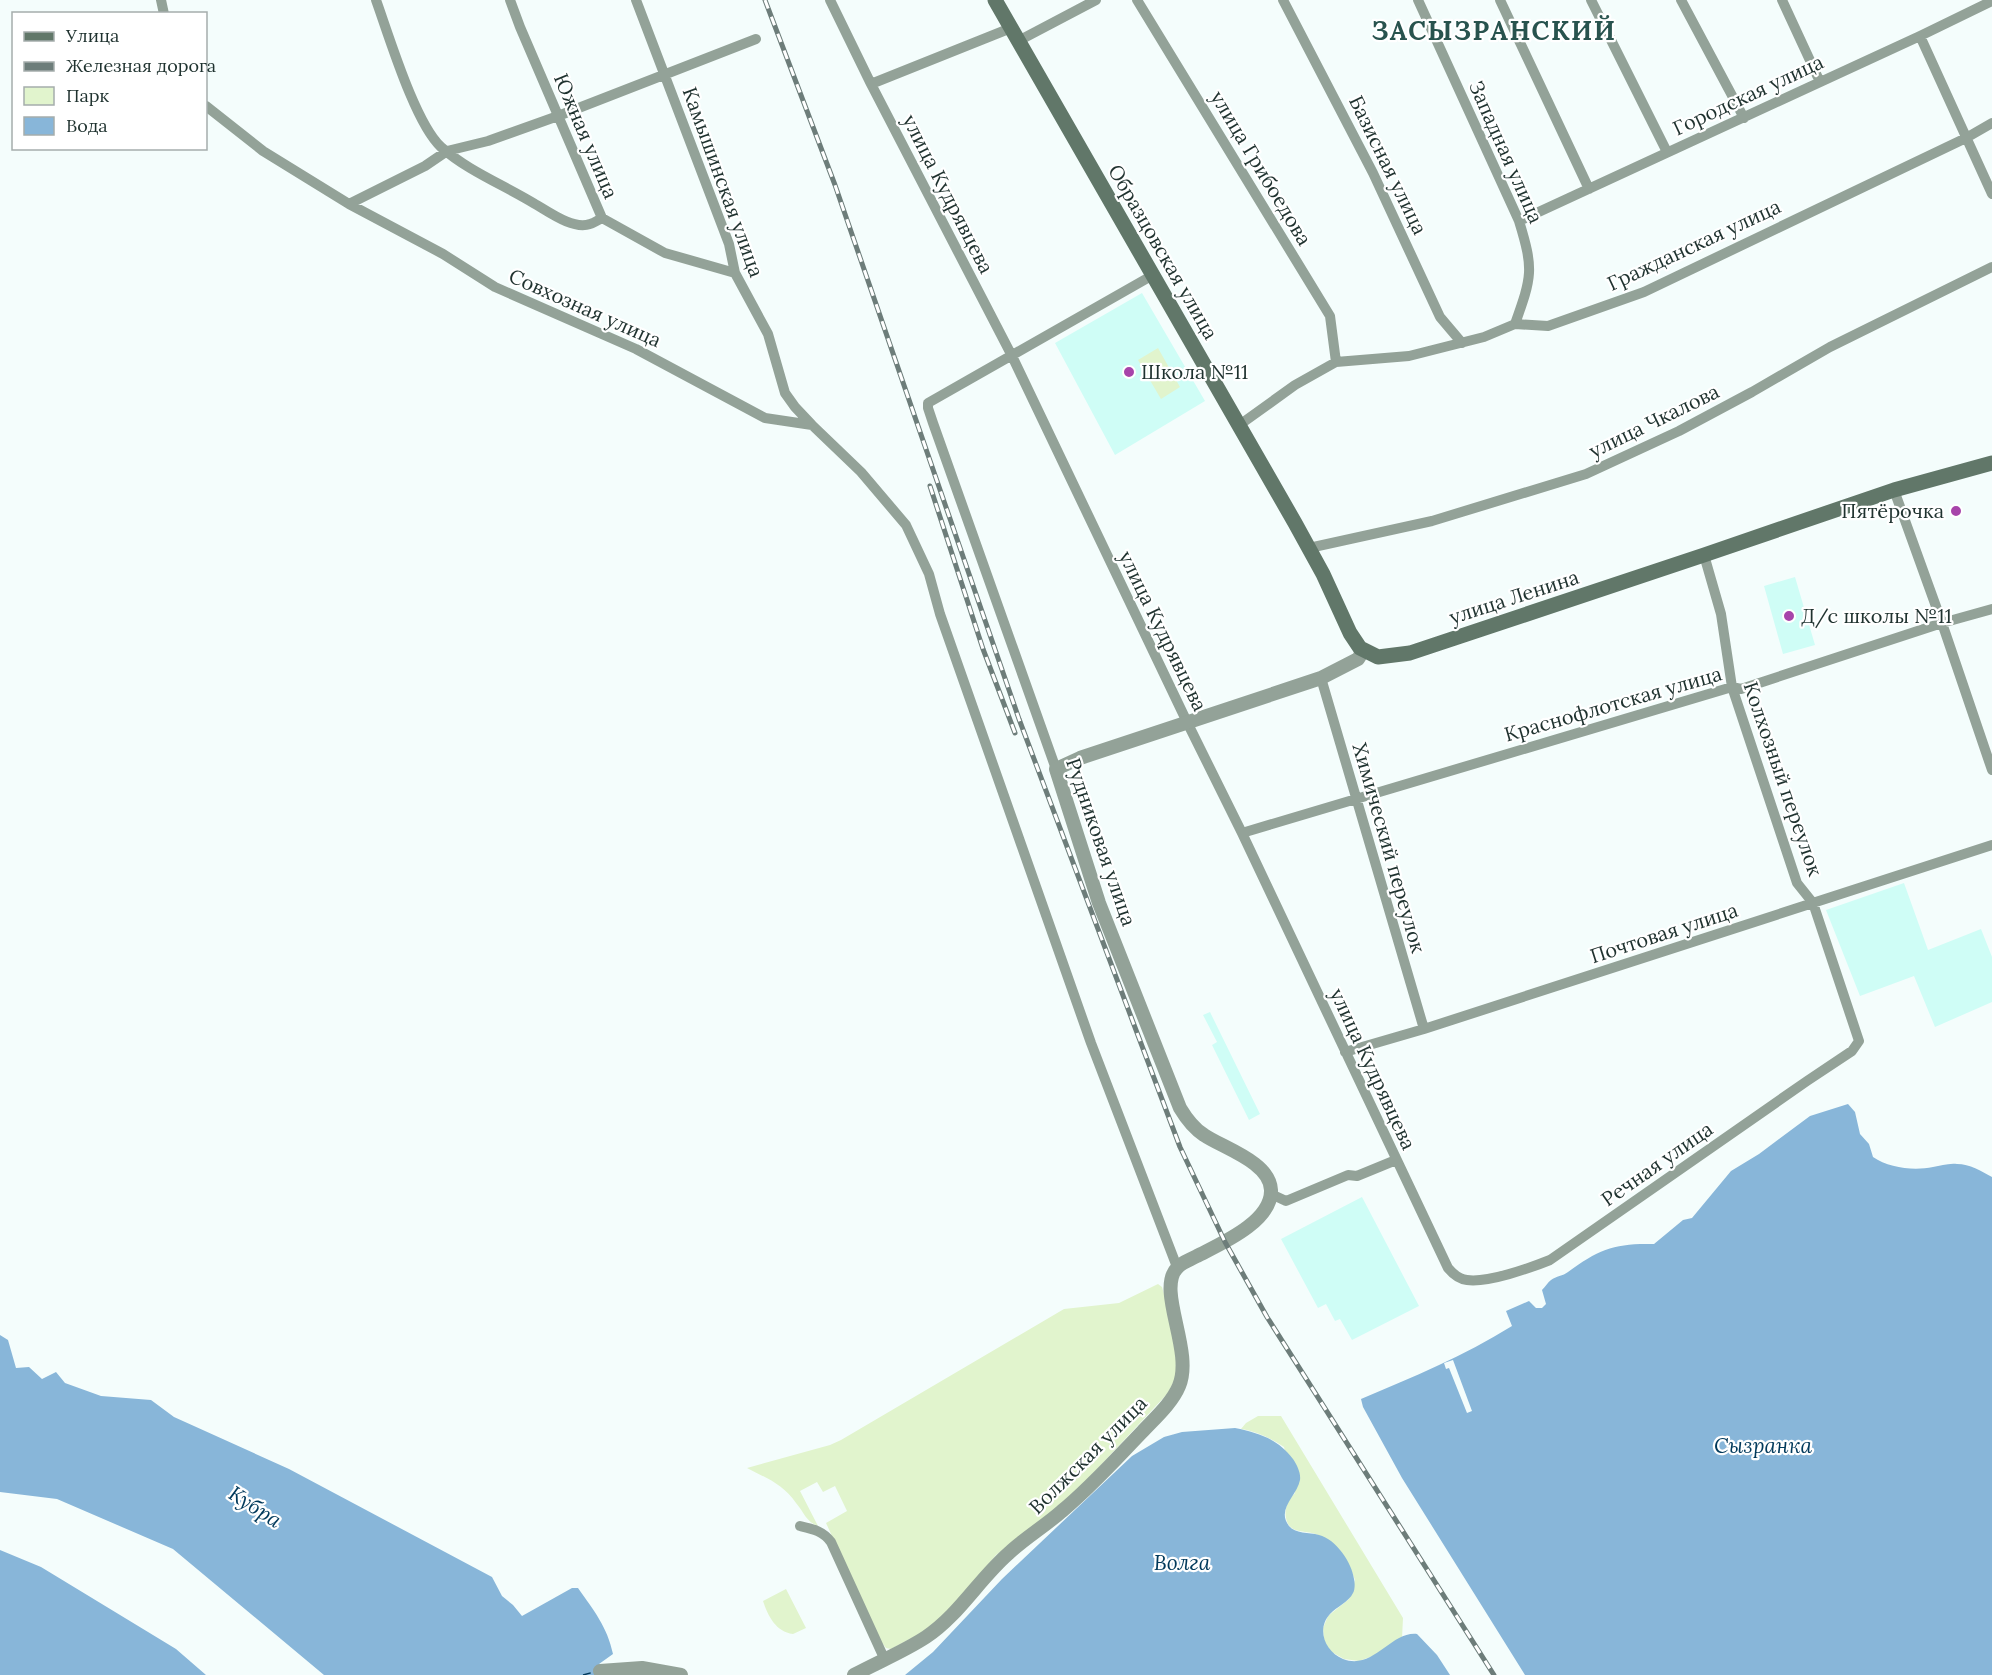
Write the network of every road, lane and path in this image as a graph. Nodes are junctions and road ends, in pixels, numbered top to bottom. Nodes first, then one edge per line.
1 (376, 0) edge
2 (510, 0) edge
3 (636, 0) edge
4 (830, 0) edge
5 (995, 0) edge
6 (1096, 0) edge
7 (1137, 0) edge
8 (1283, 0) edge
9 (1419, 0) edge
10 (1500, 0) edge
11 (1591, 0) edge
12 (1681, 0) edge
13 (1782, 0) edge
14 (1992, 1) edge
15 (1014, 34) junction
16 (1920, 36) junction
17 (756, 39) dead end
18 (664, 75) junction
19 (1820, 82) junction
20 (871, 84) junction
21 (207, 107) edge
22 (558, 116) junction
23 (1744, 118) junction
24 (1992, 123) edge
25 (1966, 138) junction
26 (447, 151) junction
27 (1667, 152) junction
28 (1589, 189) junction
29 (1992, 194) edge
30 (350, 204) junction
31 (602, 218) junction
32 (1519, 221) junction
33 (1992, 267) edge
34 (735, 273) junction
35 (1153, 275) junction
36 (1515, 324) junction
37 (1462, 343) junction
38 (1012, 356) junction
39 (1336, 362) junction
40 (812, 425) junction
41 (1238, 426) junction
42 (1992, 463) edge
43 (1893, 490) junction
44 (1309, 548) junction
45 (1704, 555) junction
46 (1992, 609) edge
47 (1942, 623) junction
48 (1363, 651) junction
49 (1321, 678) junction
50 (1732, 687) junction
51 (1187, 722) junction
52 (1056, 769) junction
53 (1992, 770) edge
54 (1355, 799) junction
55 (1242, 833) junction
56 (1992, 845) edge
57 (1813, 903) junction
58 (1424, 1029) junction
59 (1858, 1041) joint
60 (1346, 1052) junction
61 (1396, 1160) junction
62 (1271, 1194) junction
63 (1177, 1267) junction
64 (1459, 1278) joint
65 (801, 1526) dead end
66 (884, 1658) junction
67 (600, 1671) dead end
68 (681, 1675) edge
69 (854, 1675) edge

1 - 26 street
2 - 22 street, Южная улица
3 - 18 street, Камышинская улица
4 - 20 street, улица Кудрявцева
5 - 15 main road, Образцовская улица
6 - 15 street
7 - 39 street, улица Грибоедова
8 - 37 street, Базисная улица
9 - 32 street, Западная улица
10 - 28 street
11 - 27 street
12 - 23 street
13 - 19 street
14 - 16 street, Городская улица
15 - 20 street
15 - 35 main road, Образцовская улица
16 - 19 street, Городская улица
16 - 25 street
17 - 18 street
18 - 22 street
18 - 34 street, Камышинская улица
19 - 23 street, Городская улица
20 - 38 street, улица Кудрявцева
21 - 30 street, Совхозная улица
22 - 26 street
22 - 31 street, Южная улица
23 - 27 street, Городская улица
24 - 25 street, Гражданская улица
25 - 29 street
25 - 36 street, Гражданская улица
26 - 30 street
26 - 31 street
27 - 28 street, Городская улица
28 - 32 street, Городская улица
30 - 40 street, Совхозная улица
31 - 34 street, Южная улица
32 - 36 street, Западная улица
33 - 44 street, улица Чкалова
34 - 40 street, Камышинская улица
35 - 38 street
35 - 41 main road, Образцовская улица
36 - 37 street, Гражданская улица
37 - 39 street, Гражданская улица
38 - 51 street, улица Кудрявцева
38 - 52 street, Рудниковая улица
39 - 41 street, Гражданская улица
40 - 63 street, Камышинская улица
41 - 44 main road, Образцовская улица
42 - 43 main road, улица Ленина
43 - 45 main road, улица Ленина
43 - 47 street
44 - 48 main road, Образцовская улица
45 - 48 main road, улица Ленина
45 - 50 street, Колхозный переулок
46 - 47 street, Краснофлотская улица
47 - 50 street, Краснофлотская улица
47 - 53 street
48 - 49 street
49 - 51 street
49 - 54 street, Химический переулок
50 - 54 street, Краснофлотская улица
50 - 57 street, Колхозный переулок
51 - 52 street
51 - 55 street, улица Кудрявцева
52 - 62 street, Рудниковая улица
54 - 55 street, Краснофлотская улица
54 - 58 street, Химический переулок
55 - 60 street, улица Кудрявцева
56 - 57 street, Почтовая улица
57 - 58 street, Почтовая улица
57 - 59 street, Колхозный переулок
58 - 60 street, Почтовая улица
59 - 64 street, Речная улица
60 - 61 street, улица Кудрявцева
61 - 62 street
61 - 64 street, улица Кудрявцева
62 - 63 street
63 - 66 street, Волжская улица
65 - 66 street
66 - 69 street, Волжская улица
67 - 68 street

